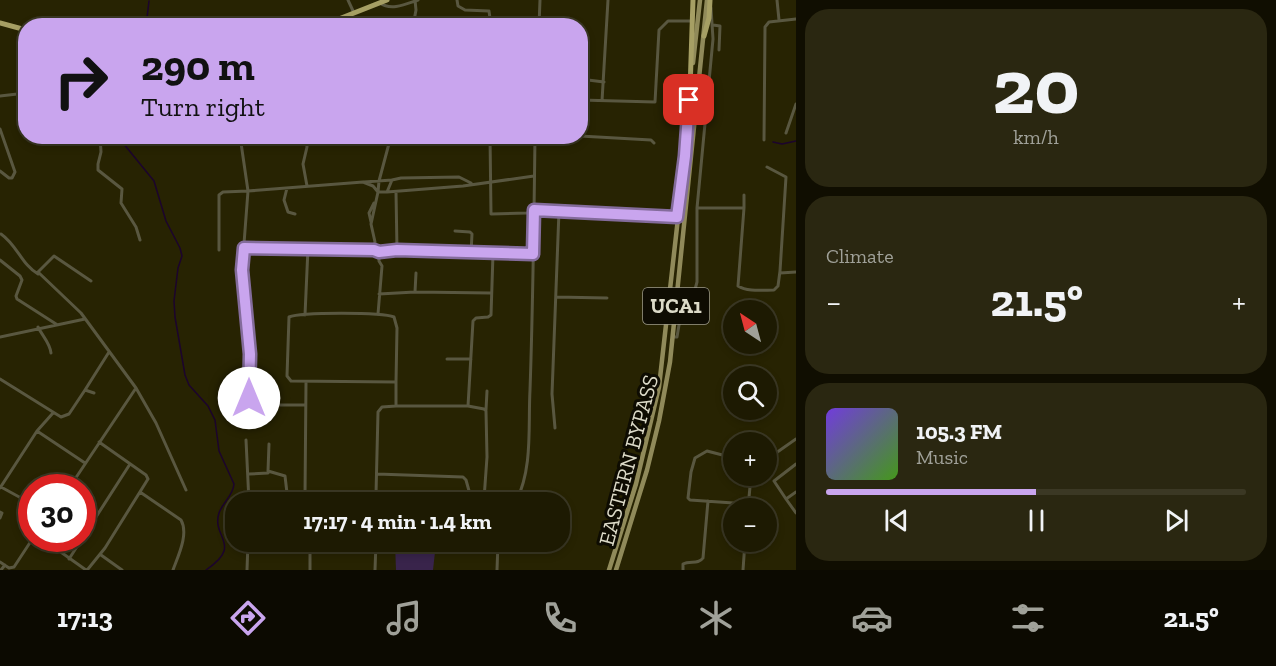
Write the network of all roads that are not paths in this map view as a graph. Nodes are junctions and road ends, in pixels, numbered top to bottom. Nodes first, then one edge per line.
1 (348, 0) edge
2 (387, 0) edge
3 (416, 0) edge
4 (457, 0) edge
5 (540, 0) edge
6 (608, 0) edge
7 (693, 0) edge
8 (700, 0) edge
9 (777, 0) edge
10 (709, 1) edge
11 (379, 3) junction
12 (354, 13) junction
13 (341, 18) edge
14 (414, 18) edge
15 (490, 18) edge
16 (539, 18) edge
17 (796, 19) edge
18 (779, 20) junction
19 (692, 21) junction
20 (0, 22) edge
21 (713, 25) junction
22 (18, 28) edge
23 (704, 36) joint
24 (718, 50) dead end
25 (588, 80) edge
26 (604, 82) junction
27 (690, 90) junction
28 (18, 94) edge
29 (0, 96) edge
30 (588, 100) edge
31 (602, 101) junction
32 (796, 104) edge
33 (0, 129) edge
34 (786, 133) dead end
35 (588, 136) edge
36 (764, 140) dead end
37 (654, 143) dead end
38 (100, 144) edge
39 (241, 144) edge
40 (307, 144) edge
41 (389, 144) edge
42 (490, 144) edge
43 (535, 144) edge
44 (691, 159) junction
45 (701, 161) junction
46 (767, 167) dead end
47 (0, 171) edge
48 (534, 176) junction
49 (392, 180) junction
50 (379, 181) junction
51 (491, 181) junction
52 (363, 182) junction
53 (473, 184) junction
54 (307, 186) junction
55 (287, 188) junction
56 (248, 191) junction
57 (396, 191) junction
58 (378, 192) junction
59 (387, 192) junction
60 (744, 195) dead end
61 (697, 207) junction
62 (744, 208) junction
63 (534, 210) junction
64 (559, 211) junction
65 (295, 214) dead end
66 (677, 217) junction
67 (676, 229) junction
68 (684, 229) junction
69 (455, 231) dead end
70 (0, 235) edge
71 (140, 240) dead end
72 (244, 248) junction
73 (308, 248) junction
74 (219, 250) dead end
75 (374, 250) junction
76 (397, 250) junction
77 (379, 252) junction
78 (471, 253) junction
79 (493, 254) junction
80 (533, 254) junction
81 (0, 260) edge
82 (796, 272) edge
83 (416, 273) dead end
84 (780, 273) junction
85 (39, 275) junction
86 (91, 281) dead end
87 (415, 292) junction
88 (491, 293) junction
89 (379, 294) junction
90 (556, 297) junction
91 (607, 298) dead end
92 (378, 314) junction
93 (305, 315) junction
94 (85, 319) junction
95 (56, 324) junction
96 (38, 327) junction
97 (0, 337) edge
98 (671, 337) junction
99 (109, 352) junction
100 (51, 353) dead end
101 (447, 359) dead end
102 (471, 359) junction
103 (0, 379) edge
104 (306, 382) junction
105 (396, 382) junction
106 (136, 388) junction
107 (85, 390) junction
108 (487, 391) dead end
109 (94, 393) dead end
110 (305, 405) junction
111 (396, 406) junction
112 (468, 406) junction
113 (486, 410) junction
114 (53, 413) junction
115 (555, 428) dead end
116 (37, 431) junction
117 (246, 440) dead end
118 (796, 441) edge
119 (99, 442) junction
120 (269, 444) dead end
121 (777, 453) edge
122 (723, 455) edge
123 (85, 463) junction
124 (130, 464) junction
125 (796, 464) edge
126 (268, 473) junction
127 (78, 474) edge
128 (249, 474) junction
129 (377, 474) junction
130 (0, 487) edge
131 (186, 490) dead end
132 (140, 492) junction
133 (249, 492) edge
134 (287, 492) edge
135 (305, 492) edge
136 (377, 492) edge
137 (468, 492) edge
138 (485, 492) edge
139 (520, 492) edge
140 (796, 492) edge
141 (18, 497) edge
142 (786, 499) junction
143 (708, 501) junction
144 (723, 503) edge
145 (0, 512) edge
146 (796, 513) edge
147 (0, 518) edge
148 (24, 552) edge
149 (60, 552) edge
150 (248, 552) edge
151 (310, 552) edge
152 (376, 552) edge
153 (497, 552) edge
154 (744, 552) edge
155 (101, 555) junction
156 (69, 559) junction
157 (0, 562) edge
158 (5, 565) junction
159 (1, 570) edge
160 (122, 570) edge
161 (173, 570) edge
162 (247, 570) edge
163 (310, 570) edge
164 (375, 570) edge
165 (496, 570) edge
166 (609, 570) edge
167 (616, 570) edge
168 (683, 570) edge
169 (743, 570) edge

1 - 12 street
2 - 11 highway
3 - 11 street
3 - 14 street
4 - 15 street
5 - 16 street
6 - 26 street
7 - 19 highway
8 - 27 main road, EASTERN BYPASS / UCA1
9 - 18 street
10 - 21 street
10 - 23 highway
11 - 12 highway
12 - 13 highway
17 - 18 street
18 - 36 street
19 - 27 highway
19 - 31 street
20 - 22 highway
21 - 24 street
21 - 45 street
23 - 44 main road, EASTERN BYPASS / UCA1
25 - 26 street
26 - 31 street
27 - 66 main road, EASTERN BYPASS / UCA1
28 - 29 street
30 - 31 street
32 - 34 street
33 - 47 street
35 - 37 street
38 - 71 street
39 - 56 street
40 - 54 street
41 - 50 street
42 - 51 street
43 - 48 street
44 - 45 street
44 - 68 main road, EASTERN BYPASS / UCA1
45 - 61 street
46 - 84 street
48 - 51 street
48 - 63 street
49 - 50 street
49 - 53 street
49 - 59 street
50 - 52 street
50 - 58 street
51 - 53 street
51 - 63 street
52 - 54 street
52 - 58 street
53 - 57 street
54 - 55 street
55 - 56 street
55 - 65 street
56 - 72 street
56 - 74 street
57 - 59 street
57 - 76 street
58 - 59 street
58 - 75 street
60 - 62 street
61 - 62 street
61 - 98 street
62 - 84 street
63 - 64 street
63 - 80 street
64 - 66 street
64 - 90 street
66 - 67 main road, EASTERN BYPASS / UCA1
67 - 68 main road
67 - 166 main road, EASTERN BYPASS / UCA1
68 - 98 main road, EASTERN BYPASS / UCA1
69 - 78 street
70 - 85 street
72 - 73 street
72 - 110 street
73 - 75 street
73 - 93 street
75 - 77 street
76 - 77 street
76 - 78 street
77 - 89 street
78 - 79 street
79 - 80 street
79 - 88 street
80 - 139 street
81 - 95 street
82 - 84 street
83 - 87 street
85 - 86 street
85 - 94 street
87 - 88 street
87 - 89 street
88 - 102 street
89 - 92 street
90 - 91 street
90 - 115 street
92 - 93 street
92 - 105 street
93 - 104 street
94 - 95 street
94 - 99 street
95 - 96 street
96 - 97 street
96 - 100 street
98 - 167 main road, EASTERN BYPASS / UCA1
99 - 106 street
99 - 107 street
101 - 102 street
102 - 112 street
103 - 114 street
104 - 105 street
104 - 110 street
105 - 111 street
106 - 119 street
106 - 131 street
107 - 109 street
107 - 114 street
108 - 113 street
110 - 135 street
111 - 112 street
111 - 129 street
112 - 113 street
113 - 138 street
114 - 116 street
116 - 123 street
116 - 130 street
117 - 128 street
118 - 121 street
119 - 123 street
119 - 124 street
120 - 126 street
122 - 143 street
123 - 127 street
124 - 132 street
124 - 156 street
125 - 142 street
126 - 128 street
126 - 134 street
128 - 133 street
129 - 136 street
129 - 137 street
130 - 141 street
132 - 155 street
132 - 161 street
140 - 142 street
142 - 146 street
143 - 144 street
143 - 168 street
145 - 147 street
148 - 158 street
149 - 156 street
150 - 162 street
151 - 163 street
152 - 164 street
153 - 165 street
154 - 169 street
155 - 156 street
155 - 160 street
157 - 158 street
158 - 159 street

